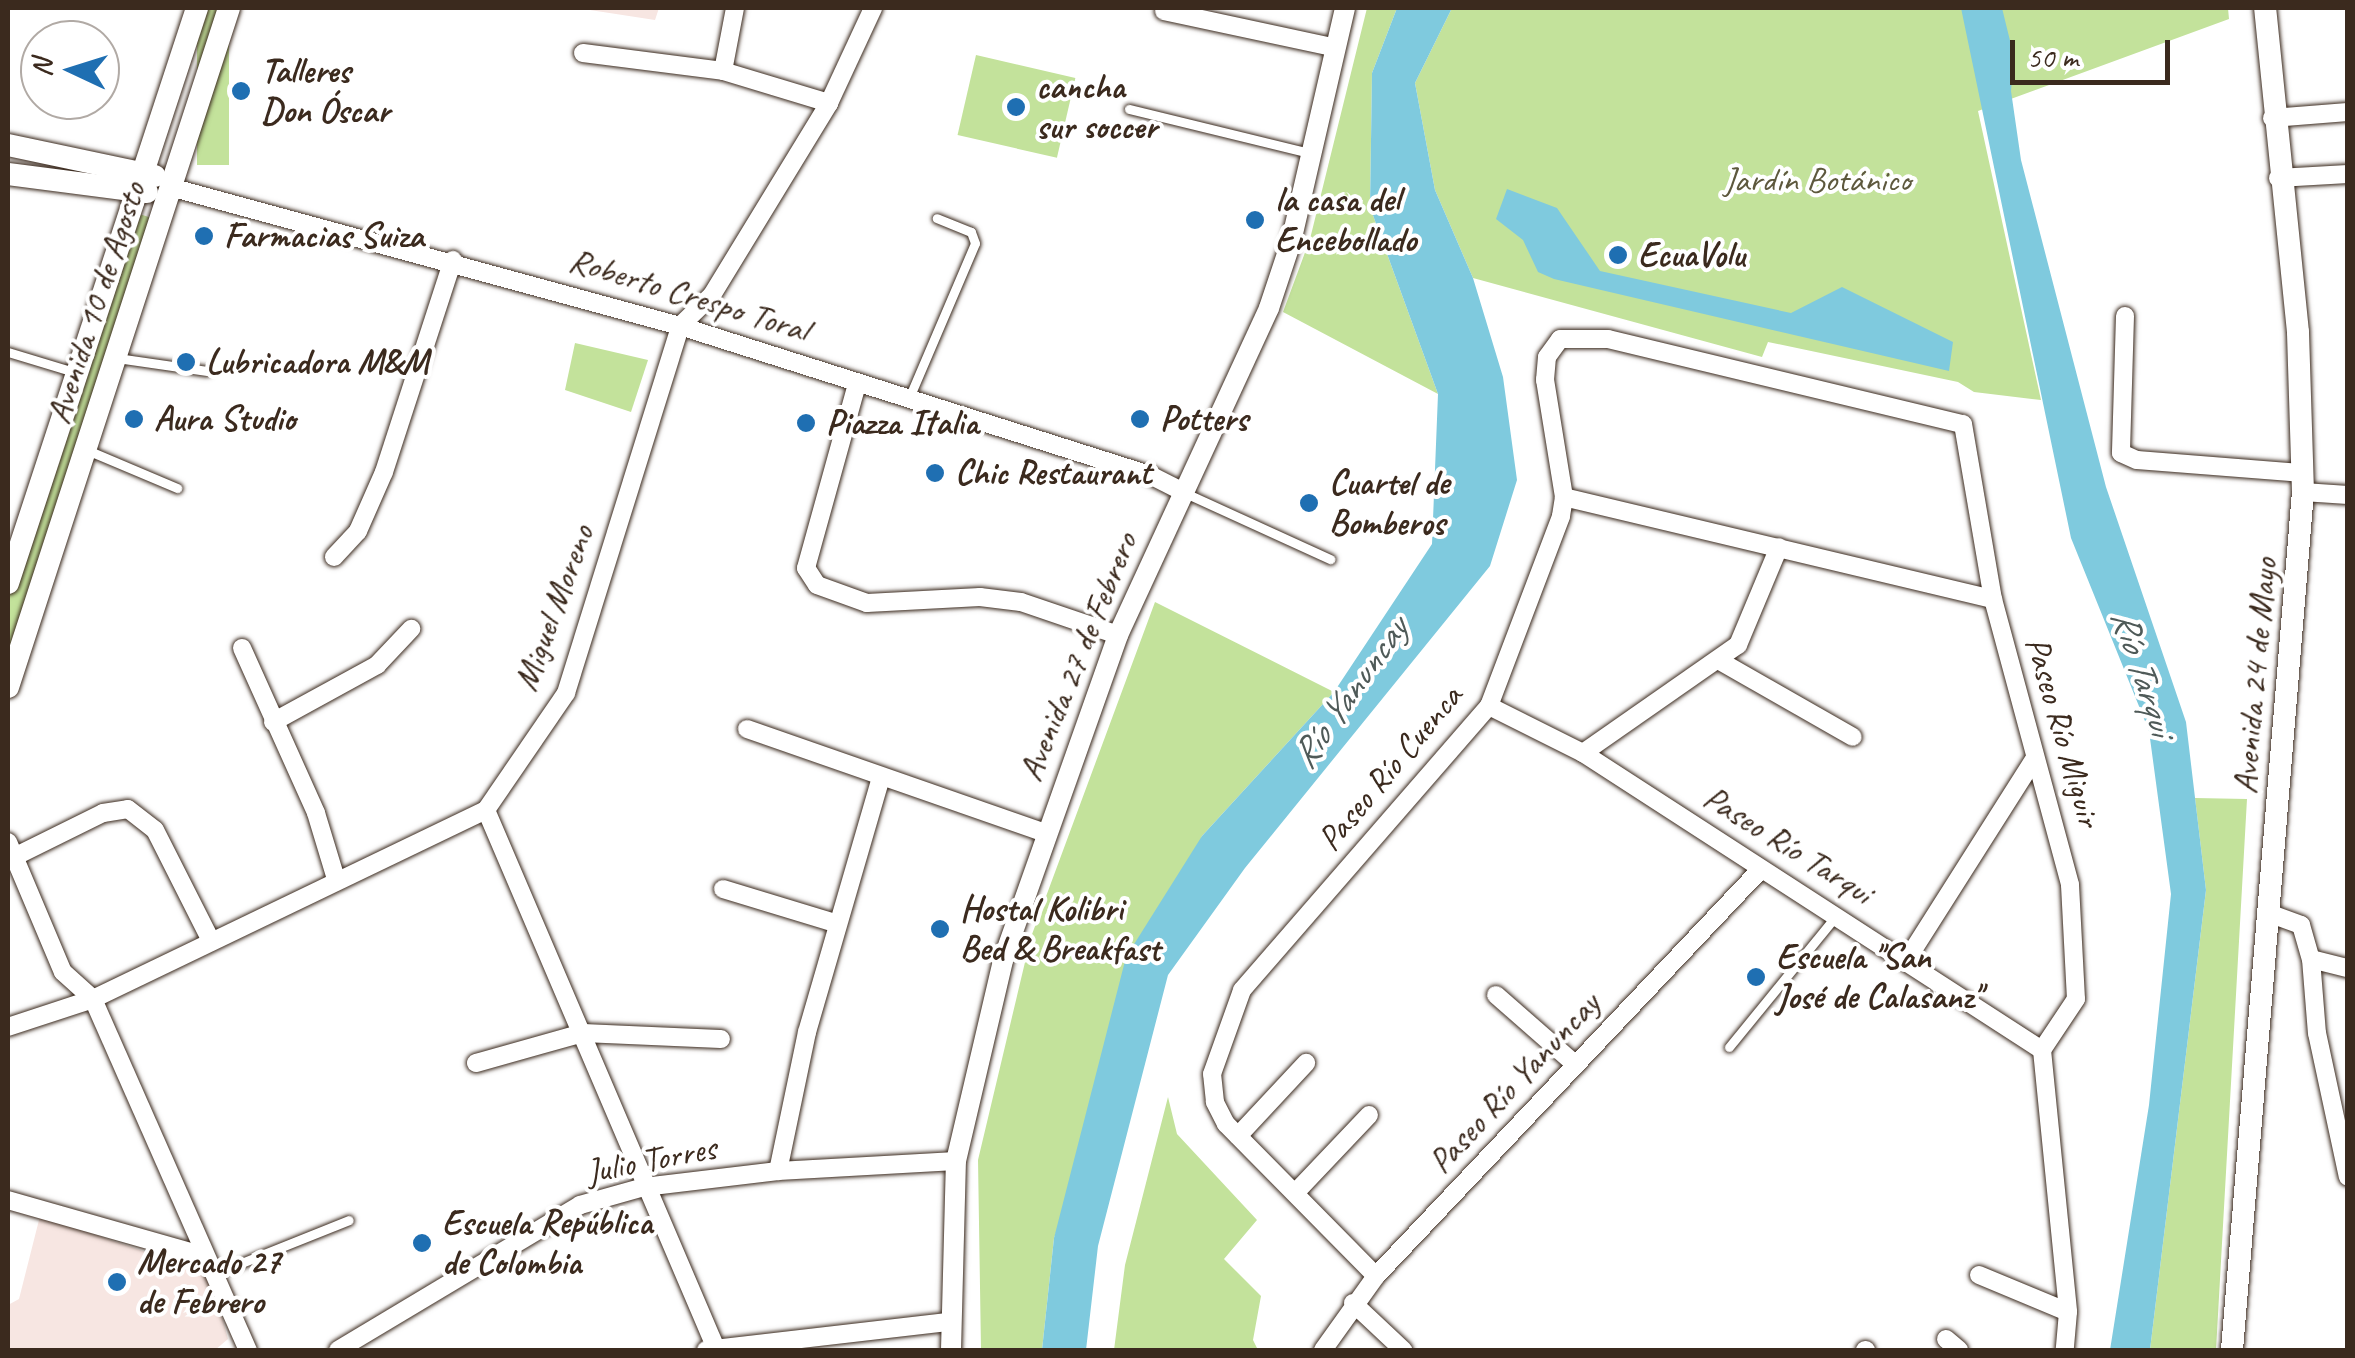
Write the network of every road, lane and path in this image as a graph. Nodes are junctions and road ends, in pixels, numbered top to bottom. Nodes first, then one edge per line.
1 (197, 8) edge
2 (228, 8) edge
3 (736, 8) edge
4 (873, 8) edge
5 (1345, 8) edge
6 (2265, 8) edge
7 (1164, 10) dead end
8 (1336, 48) junction
9 (583, 52) dead end
10 (722, 71) junction
11 (828, 103) junction
12 (1128, 108) dead end
13 (2348, 112) edge
14 (2272, 118) junction
15 (8, 145) edge
16 (1312, 154) junction
17 (144, 170) junction
18 (8, 174) edge
19 (2348, 174) edge
20 (2278, 178) junction
21 (170, 186) junction
22 (136, 195) junction
23 (937, 218) dead end
24 (453, 260) junction
25 (2125, 316) dead end
26 (680, 326) junction
27 (8, 352) edge
28 (114, 357) junction
29 (1547, 357) joint
30 (207, 370) dead end
31 (76, 374) junction
32 (856, 384) junction
33 (909, 400) junction
34 (84, 450) junction
35 (2303, 483) junction
36 (177, 488) dead end
37 (1181, 491) junction
38 (2348, 495) edge
39 (1564, 497) junction
40 (1779, 547) junction
41 (334, 557) dead end
42 (1330, 559) dead end
43 (8, 583) edge
44 (1993, 598) junction
45 (18, 616) edge
46 (412, 629) dead end
47 (1118, 635) junction
48 (242, 648) dead end
49 (1718, 660) junction
50 (8, 687) edge
51 (1490, 706) junction
52 (273, 722) junction
53 (748, 730) dead end
54 (1853, 737) dead end
55 (1582, 753) junction
56 (2035, 758) junction
57 (880, 780) junction
58 (486, 810) junction
59 (1043, 832) junction
60 (12, 849) edge
61 (1761, 869) junction
62 (336, 879) junction
63 (723, 890) dead end
64 (2271, 914) junction
65 (1837, 915) junction
66 (836, 923) junction
67 (212, 941) junction
68 (1908, 958) junction
69 (2311, 959) junction
70 (2348, 968) edge
71 (1496, 995) dead end
72 (93, 999) junction
73 (8, 1027) edge
74 (582, 1033) junction
75 (721, 1039) dead end
76 (1728, 1047) dead end
77 (2042, 1050) junction
78 (1306, 1062) dead end
79 (476, 1064) dead end
80 (1576, 1065) junction
81 (1369, 1115) dead end
82 (1238, 1136) junction
83 (956, 1160) junction
84 (778, 1171) junction
85 (2348, 1177) edge
86 (644, 1187) junction
87 (1296, 1192) junction
88 (8, 1202) edge
89 (348, 1220) dead end
90 (204, 1256) junction
91 (214, 1274) junction
92 (1979, 1275) dead end
93 (1376, 1276) junction
94 (1353, 1303) junction
95 (2068, 1312) junction
96 (950, 1322) junction
97 (710, 1348) edge
98 (248, 1350) edge
99 (338, 1350) edge
100 (952, 1350) edge
101 (1323, 1350) edge
102 (1402, 1350) edge
103 (2065, 1350) edge
104 (2232, 1350) edge

1 - 17 main road, Avenida 10 de Agosto
2 - 21 main road, Avenida 10 de Agosto
3 - 10 street
4 - 11 street, Miguel Moreno
5 - 8 street, Avenida 27 de Febrero
6 - 14 main road, Avenida 24 de Mayo
7 - 8 street
8 - 16 street, Avenida 27 de Febrero
9 - 10 street
10 - 11 street
11 - 26 street, Miguel Moreno
12 - 16 lane
13 - 14 street
14 - 20 main road, Avenida 24 de Mayo
15 - 17 main road, Roberto Crespo Toral
16 - 37 street, Avenida 27 de Febrero
17 - 21 main road, Roberto Crespo Toral
17 - 22 main road, Avenida 10 de Agosto
18 - 22 main road, Roberto Crespo Toral
19 - 20 street
20 - 35 main road, Avenida 24 de Mayo
21 - 22 main road, Roberto Crespo Toral
21 - 24 street, Roberto Crespo Toral
21 - 28 main road, Avenida 10 de Agosto
22 - 31 main road, Avenida 10 de Agosto
23 - 33 lane
24 - 26 street, Roberto Crespo Toral
24 - 41 street
25 - 35 street
26 - 32 street, Roberto Crespo Toral
26 - 58 street, Miguel Moreno
27 - 31 lane
28 - 30 lane
28 - 34 main road, Avenida 10 de Agosto
29 - 39 street, Paseo Río Cuenca
29 - 44 street, Paseo Río Miguir
31 - 43 main road, Avenida 10 de Agosto
32 - 33 street, Roberto Crespo Toral
32 - 47 street
33 - 37 street, Roberto Crespo Toral
34 - 36 lane
34 - 45 main road, Avenida 10 de Agosto
35 - 38 street
35 - 64 main road, Avenida 24 de Mayo
37 - 42 lane
37 - 47 street, Avenida 27 de Febrero
39 - 40 street
39 - 51 street, Paseo Río Cuenca
40 - 44 street
40 - 49 street
44 - 56 street, Paseo Río Miguir
45 - 50 main road, Avenida 10 de Agosto
46 - 52 street
47 - 59 street, Avenida 27 de Febrero
48 - 52 street
49 - 54 street
49 - 55 street
51 - 55 street, Paseo Río Tarqui
51 - 82 street, Paseo Río Cuenca
52 - 62 street
53 - 57 street
55 - 61 street, Paseo Río Tarqui
56 - 68 street
56 - 77 street, Paseo Río Miguir
57 - 59 street
57 - 66 street
58 - 62 street
58 - 74 street
59 - 83 street, Avenida 27 de Febrero
60 - 67 street
60 - 72 street
61 - 65 street, Paseo Río Tarqui
61 - 80 street, Paseo Río Yanuncay
62 - 67 street
63 - 66 street
64 - 69 street
64 - 104 main road, Avenida 24 de Mayo
65 - 68 street, Paseo Río Tarqui
65 - 76 lane
66 - 84 street
67 - 72 street
68 - 77 street, Paseo Río Tarqui
69 - 70 street
69 - 85 street
71 - 80 street
72 - 73 street
72 - 90 street
74 - 75 street
74 - 79 street
74 - 86 street
77 - 95 street
78 - 82 street
80 - 93 street, Paseo Río Yanuncay
81 - 87 street
82 - 87 street
83 - 84 street, Julio Torres
83 - 96 street, Avenida 27 de Febrero
84 - 86 street, Julio Torres
86 - 97 street
86 - 99 street, Julio Torres
87 - 93 street
88 - 90 street
89 - 91 lane
90 - 91 street
91 - 98 street
92 - 95 street
93 - 94 street, Paseo Río Yanuncay
94 - 101 street, Paseo Río Yanuncay
94 - 102 street
95 - 103 street
96 - 97 street
96 - 100 street, Avenida 27 de Febrero

